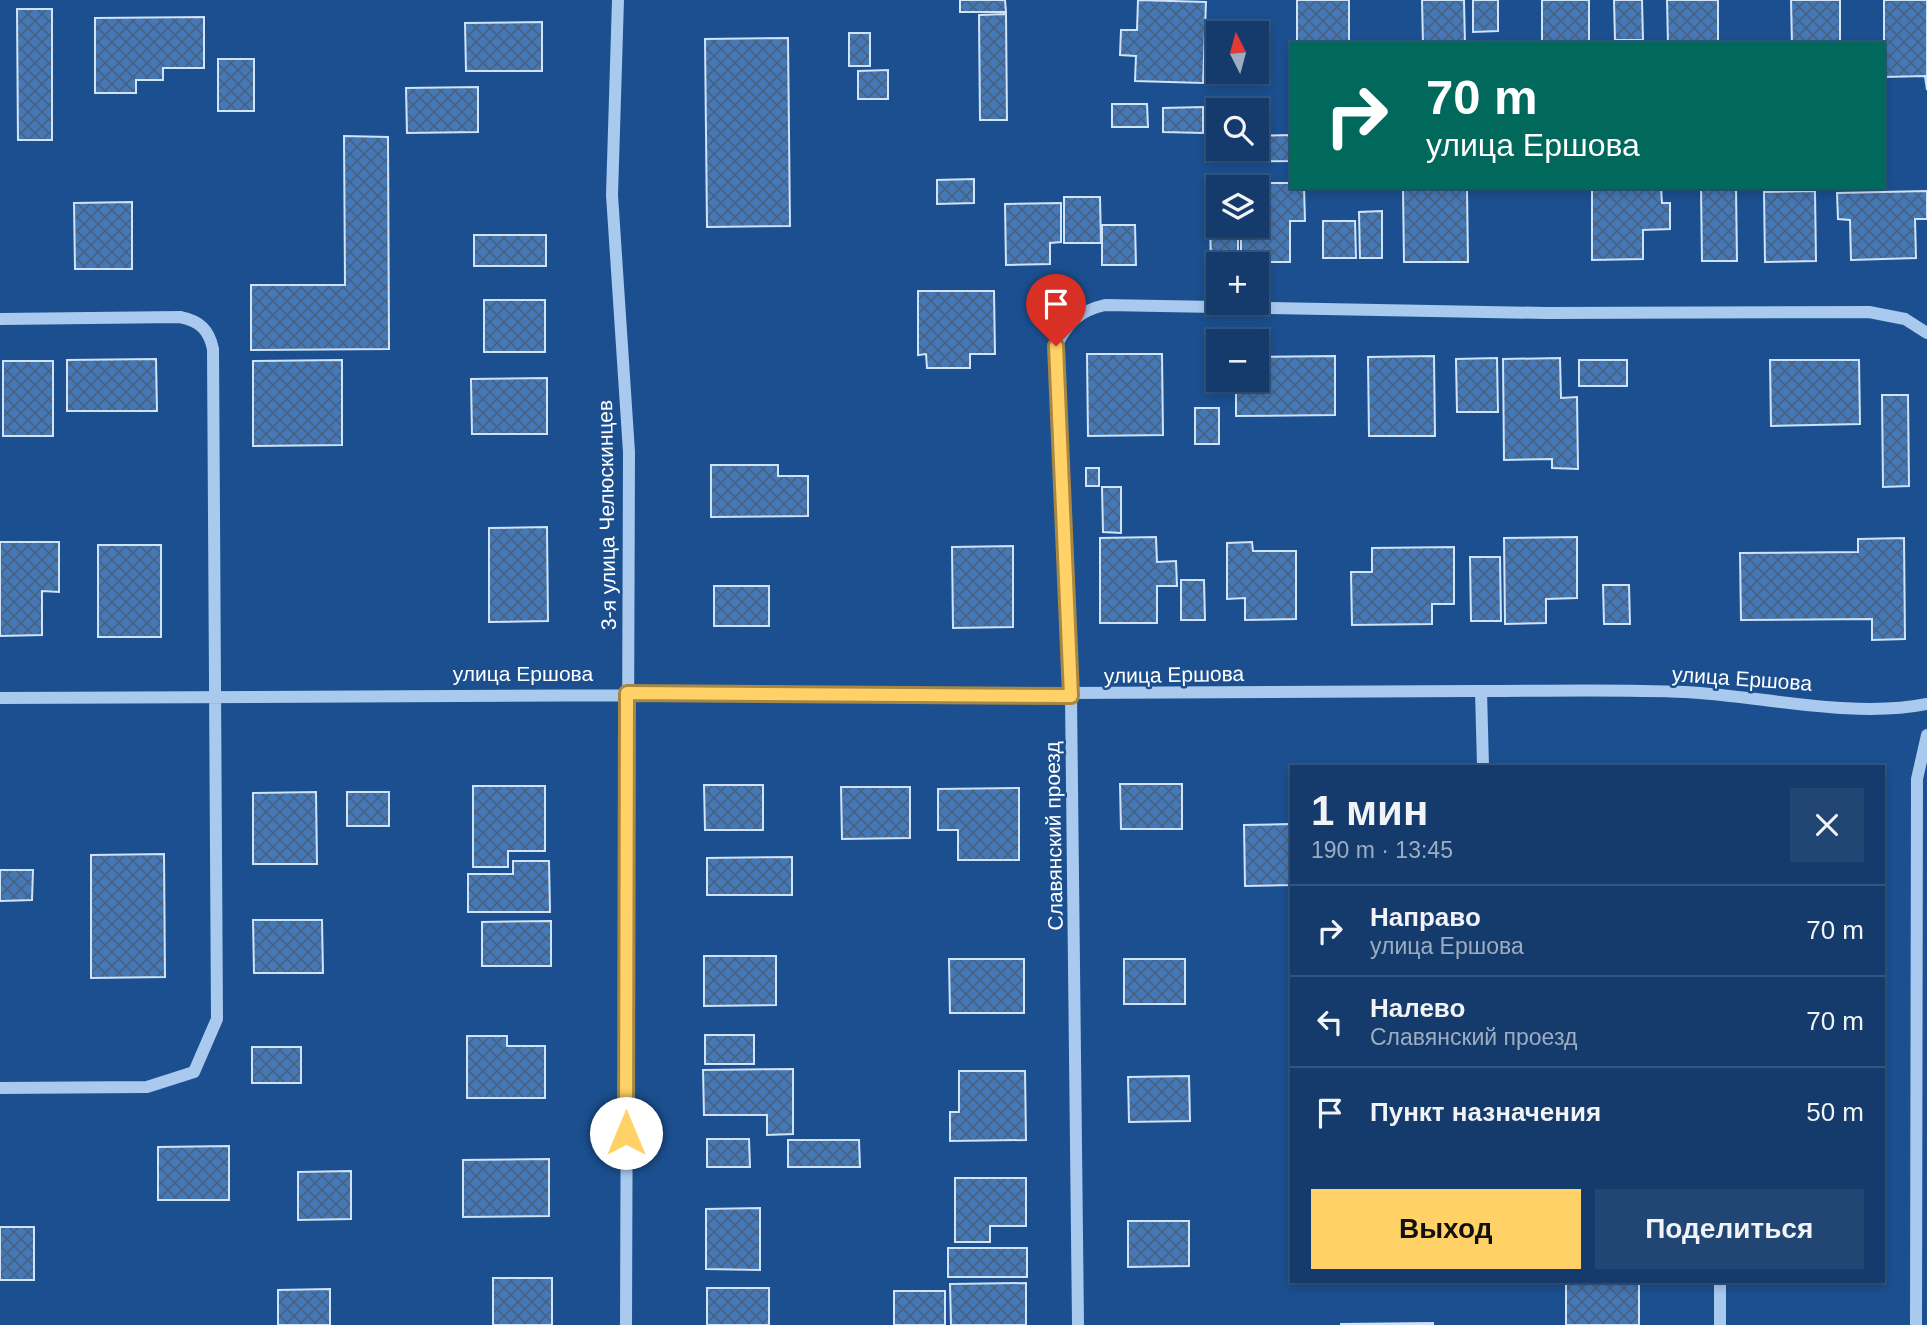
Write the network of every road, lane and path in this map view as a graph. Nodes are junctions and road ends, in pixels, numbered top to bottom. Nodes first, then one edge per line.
1 (618, 0) edge
2 (0, 319) edge
3 (1927, 333) edge
4 (1481, 691) junction
5 (627, 693) junction
6 (216, 696) junction
7 (1071, 696) junction
8 (0, 698) edge
9 (1927, 704) edge
10 (1927, 735) edge
11 (1483, 765) edge
12 (0, 1088) edge
13 (1720, 1283) edge
14 (626, 1325) edge
15 (1078, 1325) edge
16 (1720, 1325) edge
17 (1916, 1325) edge

1 - 5 street, 3-я улица Челюскинцев
2 - 6 street
3 - 7 street, Славянский проезд
4 - 7 street, улица Ершова
4 - 9 street, улица Ершова
4 - 11 street
5 - 6 street, улица Ершова
5 - 7 street, улица Ершова
5 - 14 street, 3-я улица Челюскинцев
6 - 8 street, улица Ершова
6 - 12 street
7 - 15 street, Славянский проезд
10 - 17 street
13 - 16 street

